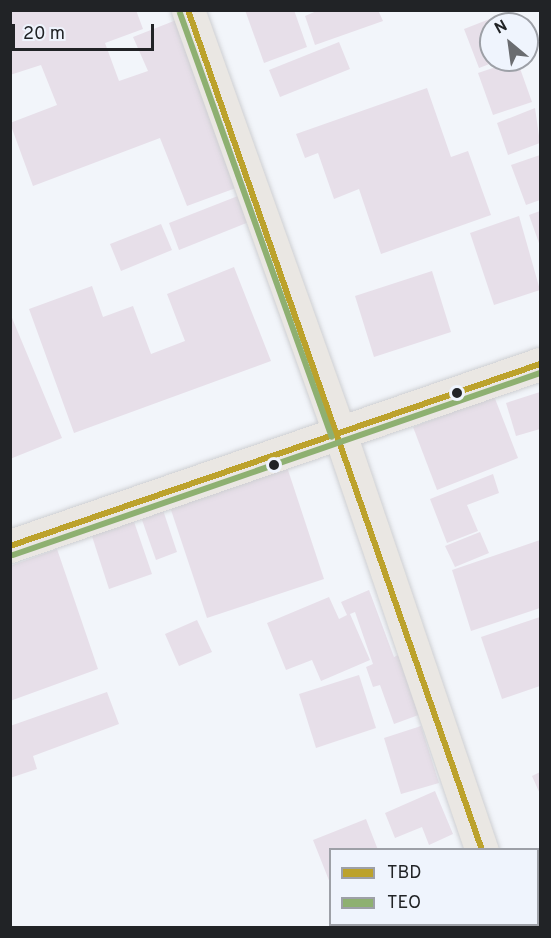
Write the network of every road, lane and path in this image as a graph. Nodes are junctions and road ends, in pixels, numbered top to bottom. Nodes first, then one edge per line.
1 (188, 10) edge
2 (540, 364) edge
3 (340, 434) junction
4 (10, 546) edge
5 (482, 848) edge

1 - 3 main road
2 - 3 main road
3 - 4 main road
3 - 5 main road

